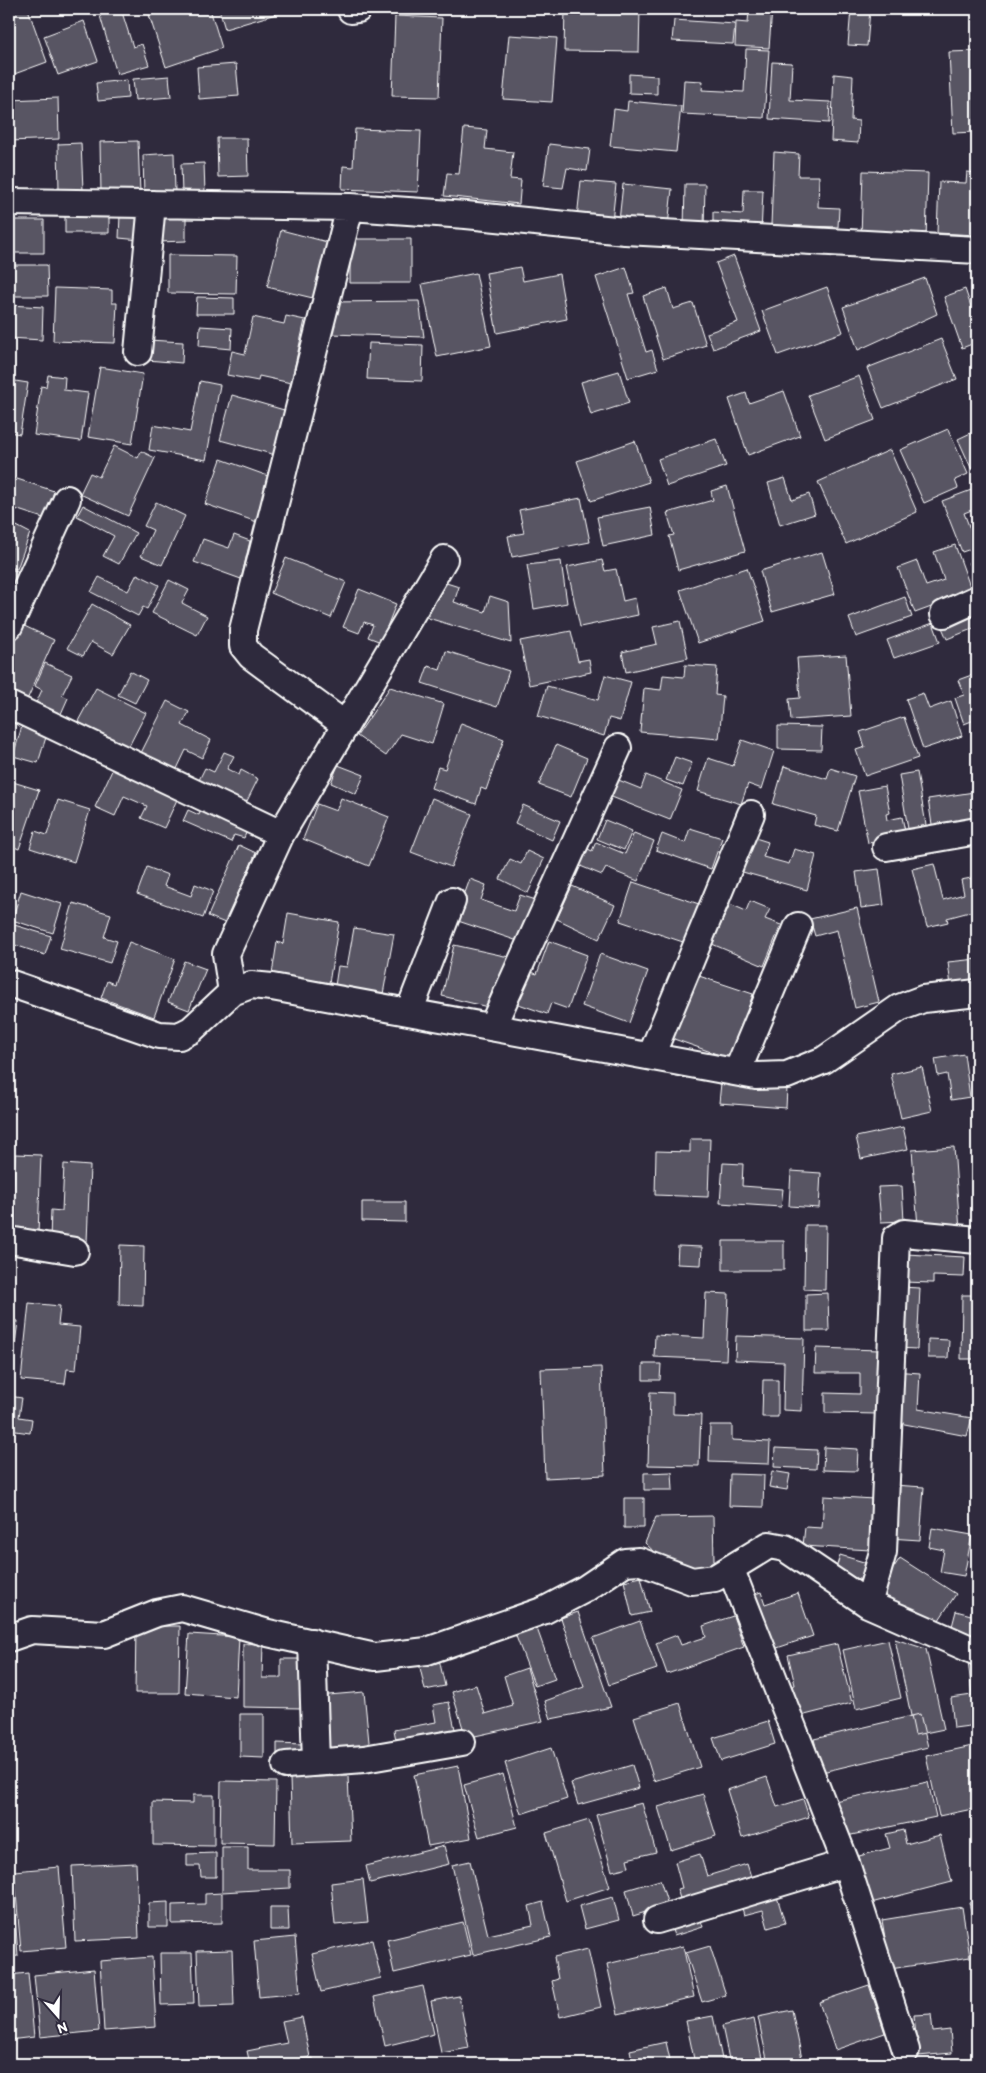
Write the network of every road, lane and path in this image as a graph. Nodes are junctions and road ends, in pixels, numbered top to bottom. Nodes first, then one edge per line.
1 (9, 202) edge
2 (152, 204) junction
3 (350, 207) junction
4 (977, 250) edge
5 (138, 352) dead end
6 (67, 499) dead end
7 (444, 559) dead end
8 (977, 599) edge
9 (944, 614) dead end
10 (9, 626) edge
11 (9, 706) edge
12 (344, 724) junction
13 (618, 748) dead end
14 (751, 814) dead end
15 (977, 831) edge
16 (281, 834) junction
17 (886, 847) dead end
18 (452, 900) dead end
19 (798, 926) dead end
20 (9, 983) edge
21 (232, 992) junction
22 (977, 993) edge
23 (409, 1012) junction
24 (492, 1027) junction
25 (651, 1056) junction
26 (737, 1072) junction
27 (9, 1240) edge
28 (977, 1240) edge
29 (75, 1251) dead end
30 (731, 1570) junction
31 (868, 1604) junction
32 (9, 1638) edge
33 (312, 1642) junction
34 (977, 1652) edge
35 (462, 1742) dead end
36 (316, 1762) junction
37 (286, 1765) dead end
38 (846, 1863) junction
39 (658, 1920) dead end
40 (906, 2050) dead end

1 - 2 street
2 - 3 street
2 - 5 street
3 - 4 street
3 - 12 street
6 - 10 street
7 - 12 street
8 - 9 street
11 - 16 street
12 - 16 street
13 - 24 street
14 - 25 street
15 - 17 street
16 - 21 street
18 - 23 street
19 - 26 street
20 - 21 street
21 - 23 street
22 - 26 street
23 - 24 street
24 - 25 street
25 - 26 street
27 - 29 street
28 - 31 street
30 - 31 street
30 - 33 street
30 - 38 street
31 - 34 street
32 - 33 street
33 - 36 street
35 - 36 street
36 - 37 street
38 - 39 street
38 - 40 street

